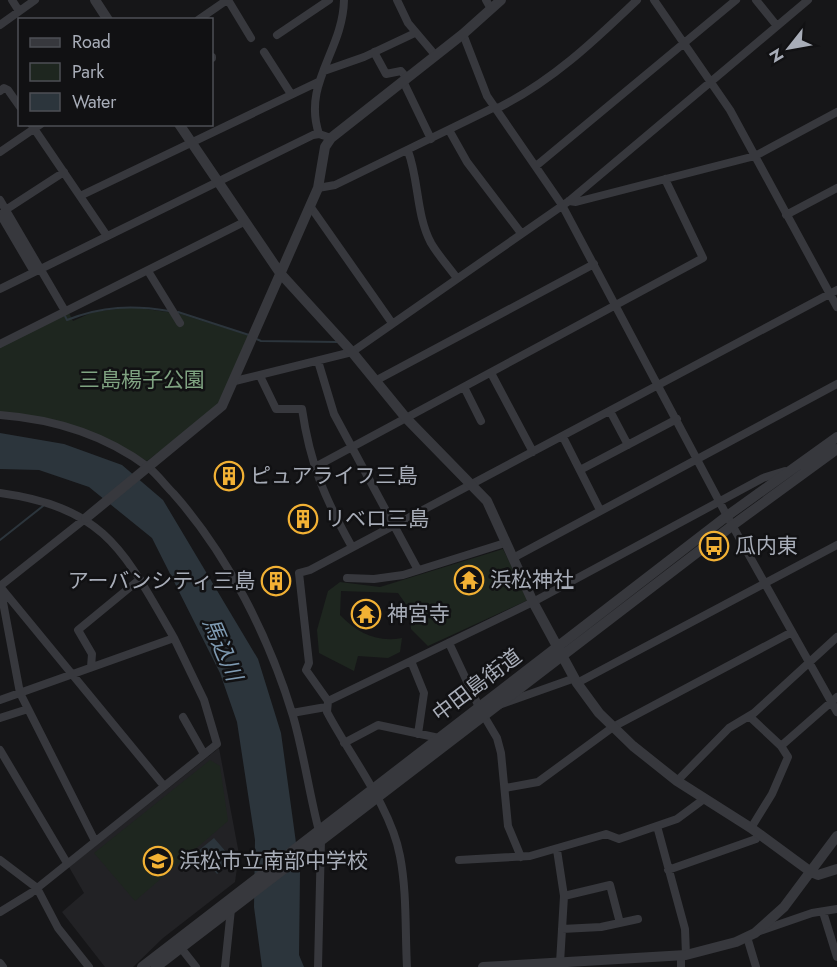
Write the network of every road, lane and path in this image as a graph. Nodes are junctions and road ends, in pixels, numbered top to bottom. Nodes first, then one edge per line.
1 (12, 0) edge
2 (35, 0) edge
3 (95, 0) edge
4 (227, 0) edge
5 (329, 0) edge
6 (344, 0) edge
7 (397, 0) edge
8 (501, 0) edge
9 (637, 0) edge
10 (654, 0) edge
11 (735, 0) edge
12 (756, 0) edge
13 (808, 0) edge
14 (488, 5) edge
15 (20, 11) junction
16 (107, 18) edge
17 (201, 18) edge
18 (0, 26) edge
19 (777, 26) junction
20 (415, 33) junction
21 (277, 34) dead end
22 (463, 34) junction
23 (251, 38) dead end
24 (684, 44) junction
25 (264, 52) dead end
26 (374, 52) junction
27 (436, 56) junction
28 (324, 71) junction
29 (405, 80) junction
30 (318, 82) junction
31 (711, 82) junction
32 (0, 91) edge
33 (291, 94) junction
34 (18, 104) edge
35 (495, 108) junction
36 (837, 112) edge
37 (36, 126) edge
38 (180, 126) edge
39 (449, 130) junction
40 (319, 134) junction
41 (331, 138) junction
42 (431, 139) junction
43 (191, 142) junction
44 (408, 151) junction
45 (0, 152) edge
46 (755, 156) junction
47 (536, 166) junction
48 (64, 172) junction
49 (665, 179) junction
50 (218, 183) junction
51 (318, 188) junction
52 (837, 188) edge
53 (80, 196) junction
54 (0, 200) edge
55 (566, 203) junction
56 (310, 206) junction
57 (4, 211) edge
58 (786, 215) junction
59 (244, 222) junction
60 (521, 233) junction
61 (107, 236) junction
62 (594, 264) junction
63 (38, 270) junction
64 (148, 271) junction
65 (280, 273) junction
66 (456, 277) junction
67 (0, 289) edge
68 (833, 291) edge
69 (617, 306) junction
70 (837, 307) edge
71 (65, 310) junction
72 (180, 323) dead end
73 (392, 323) junction
74 (0, 344) edge
75 (352, 352) junction
76 (318, 361) junction
77 (491, 373) junction
78 (260, 376) junction
79 (236, 381) junction
80 (375, 381) junction
81 (837, 384) edge
82 (658, 385) junction
83 (464, 387) junction
84 (610, 411) junction
85 (0, 415) edge
86 (406, 418) junction
87 (676, 419) junction
88 (482, 421) dead end
89 (562, 437) junction
90 (837, 438) edge
91 (628, 444) junction
92 (353, 447) junction
93 (837, 449) edge
94 (533, 452) junction
95 (698, 459) junction
96 (315, 467) junction
97 (148, 469) junction
98 (793, 469) junction
99 (580, 470) junction
100 (471, 484) junction
101 (0, 493) edge
102 (721, 502) junction
103 (600, 510) junction
104 (89, 516) junction
105 (730, 520) junction
106 (393, 525) junction
107 (505, 543) junction
108 (837, 545) edge
109 (351, 548) junction
110 (513, 558) junction
111 (418, 570) junction
112 (347, 578) dead end
113 (140, 579) junction
114 (765, 583) junction
115 (0, 586) edge
116 (534, 602) junction
117 (792, 632) junction
118 (837, 637) edge
119 (174, 639) junction
120 (449, 643) junction
121 (560, 652) junction
122 (411, 661) junction
123 (808, 663) junction
124 (91, 667) junction
125 (71, 674) junction
126 (576, 681) junction
127 (20, 693) junction
128 (834, 699) edge
129 (0, 700) edge
130 (327, 704) junction
131 (499, 705) junction
132 (28, 709) junction
133 (481, 712) junction
134 (837, 712) edge
135 (292, 713) junction
136 (749, 716) junction
137 (183, 717) dead end
138 (0, 718) edge
139 (612, 727) junction
140 (418, 734) junction
141 (439, 738) junction
142 (344, 743) junction
143 (781, 747) junction
144 (0, 750) edge
145 (204, 754) junction
146 (676, 781) junction
147 (164, 786) junction
148 (505, 788) junction
149 (374, 794) junction
150 (704, 799) junction
151 (657, 826) junction
152 (754, 831) junction
153 (837, 836) edge
154 (317, 838) junction
155 (95, 841) junction
156 (557, 850) junction
157 (521, 857) junction
158 (0, 860) edge
159 (459, 860) dead end
160 (67, 863) junction
161 (837, 869) edge
162 (668, 870) junction
163 (811, 872) junction
164 (36, 888) junction
165 (245, 892) junction
166 (564, 896) junction
167 (231, 909) junction
168 (837, 909) edge
169 (0, 912) edge
170 (823, 912) junction
171 (638, 919) dead end
172 (620, 923) junction
173 (562, 929) junction
174 (751, 935) junction
175 (181, 948) junction
176 (837, 957) edge
177 (683, 959) edge
178 (0, 963) edge
179 (560, 963) junction
180 (627, 963) edge
181 (574, 965) edge
182 (505, 966) edge
183 (3, 967) edge
184 (89, 967) edge
185 (142, 967) edge
186 (156, 967) edge
187 (196, 967) edge
188 (225, 967) edge
189 (318, 967) edge
190 (407, 967) edge
191 (483, 967) edge
192 (756, 967) edge

1 - 15 street
2 - 15 street
3 - 16 street
4 - 17 street
4 - 23 street
5 - 21 street
6 - 28 street
7 - 20 street
8 - 14 street
9 - 35 street
10 - 24 street
11 - 24 street
12 - 19 street
13 - 19 street
14 - 22 street
15 - 18 street
19 - 31 street
20 - 26 street
20 - 27 street
22 - 27 street
22 - 35 street
24 - 31 street
24 - 47 street
25 - 33 street
26 - 28 street
26 - 29 street
27 - 29 street
28 - 30 street
29 - 41 street
29 - 42 street
30 - 33 street
30 - 40 street
31 - 46 street
31 - 55 street
32 - 34 street
33 - 43 street
35 - 39 street
35 - 47 street
36 - 46 street
37 - 45 street
37 - 48 street
38 - 43 street
39 - 42 street
39 - 60 street
40 - 41 street
40 - 50 street
41 - 51 street
42 - 44 street
43 - 50 street
43 - 53 street
44 - 51 street
44 - 66 street
46 - 49 street
46 - 58 street
47 - 55 street
48 - 53 street
48 - 57 street
49 - 55 street
49 - 69 street
50 - 59 street
50 - 61 street
51 - 56 street
52 - 58 street
53 - 61 street
54 - 57 street
55 - 60 street
55 - 62 street
56 - 65 street
56 - 73 street
57 - 63 street
58 - 68 street
59 - 64 street
59 - 65 street
60 - 66 street
61 - 63 street
62 - 69 street
62 - 80 street
63 - 67 street
63 - 71 street
64 - 71 street
64 - 72 street
65 - 75 street
65 - 79 street
66 - 73 street
68 - 70 street
68 - 82 street
69 - 77 street
69 - 82 street
71 - 74 street
73 - 75 street
75 - 76 street
75 - 80 street
76 - 78 street
76 - 92 street
77 - 83 street
77 - 94 street
78 - 79 street
78 - 96 street
79 - 97 street
80 - 86 street
81 - 95 street
82 - 84 street
82 - 87 street
83 - 86 street
83 - 88 street
84 - 89 street
84 - 91 street
85 - 97 street
86 - 92 street
86 - 100 street
87 - 91 street
87 - 95 street
89 - 94 street
89 - 99 street
90 - 98 street, 中田島街道
91 - 99 street
92 - 96 street
92 - 106 street
93 - 105 street, 中田島街道
94 - 100 street
95 - 102 street
95 - 103 street
96 - 109 street
97 - 104 street
97 - 135 street
98 - 102 street
98 - 105 street, 中田島街道
99 - 103 street
100 - 106 street
100 - 107 street
101 - 104 street
102 - 105 street
102 - 116 street
103 - 110 street
104 - 113 street
104 - 115 street
105 - 114 street
105 - 121 street, 中田島街道
106 - 109 street
106 - 111 street
107 - 110 street
107 - 111 street
108 - 114 street
109 - 130 street
110 - 116 street
111 - 112 street
113 - 119 street
113 - 124 street
114 - 117 street
114 - 126 street
115 - 125 street
115 - 127 street
116 - 120 street
116 - 121 street
117 - 123 street
117 - 139 street
118 - 123 street
119 - 124 street
119 - 145 street
120 - 122 street
120 - 133 street
121 - 126 street
121 - 131 street, 中田島街道
121 - 133 street, 中田島街道
122 - 130 street
122 - 140 street
123 - 128 street
123 - 136 street
124 - 125 street
125 - 127 street
125 - 147 street
126 - 131 street
126 - 139 street
127 - 129 street
127 - 132 street
128 - 134 street
128 - 143 street
130 - 135 street
130 - 142 street
131 - 133 street, 中田島街道
132 - 138 street
132 - 155 street
133 - 141 street, 中田島街道
133 - 148 street
133 - 149 street, 中田島街道
135 - 154 street
136 - 143 street
136 - 146 street
137 - 145 street
139 - 146 street
139 - 148 street
140 - 141 street
140 - 142 street
141 - 149 street, 中田島街道
142 - 149 street
143 - 152 street
144 - 160 street
145 - 147 street
146 - 150 street
147 - 155 street
148 - 157 street
149 - 154 street, 中田島街道
149 - 190 street
150 - 151 street
150 - 152 street
151 - 156 street
151 - 162 street
152 - 162 street
152 - 163 street
153 - 163 street
154 - 165 street, 中田島街道
154 - 189 street
155 - 160 street
156 - 157 street
156 - 166 street
157 - 159 street
158 - 164 street
160 - 164 street
161 - 163 street
162 - 177 street
163 - 174 street
164 - 169 street
164 - 184 street
165 - 167 street, 中田島街道
165 - 185 street, 中田島街道
166 - 172 street
166 - 173 street
167 - 175 street, 中田島街道
167 - 188 street
168 - 170 street
170 - 174 street
170 - 176 street
171 - 172 street
172 - 173 street
173 - 179 street
174 - 177 street
174 - 192 street
175 - 186 street, 中田島街道
175 - 187 street
177 - 180 street
178 - 183 street
179 - 181 street
179 - 182 street
180 - 181 street
182 - 191 street

